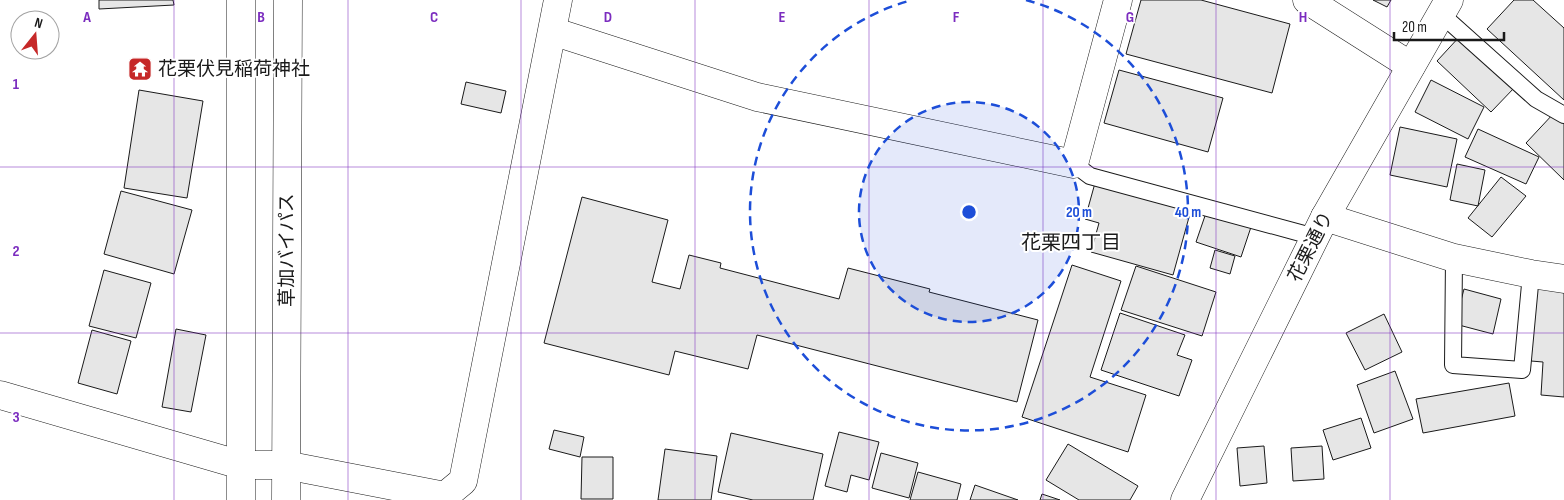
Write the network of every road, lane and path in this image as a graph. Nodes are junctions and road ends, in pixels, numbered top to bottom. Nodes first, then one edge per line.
1 (241, 0) edge
2 (288, 0) edge
3 (558, 0) edge
4 (1118, 0) edge
5 (1307, 0) edge
6 (1445, 7) edge
7 (552, 32) junction
8 (1411, 66) junction
9 (1564, 115) edge
10 (1074, 164) junction
11 (1320, 227) junction
12 (1454, 258) junction
13 (1531, 274) junction
14 (1564, 279) edge
15 (0, 395) edge
16 (241, 465) junction
17 (285, 465) junction
18 (444, 498) edge
19 (241, 500) edge
20 (286, 500) edge
21 (1186, 500) edge

1 - 16 main road
2 - 17 main road, 草加バイパス
3 - 7 main road
4 - 10 main road
5 - 8 main road
6 - 8 main road, 花栗通り
6 - 9 lane
7 - 10 main road
7 - 18 main road
8 - 11 main road, 花栗通り
10 - 11 lane
11 - 12 main road
11 - 21 main road, 花栗通り
12 - 13 main road
12 - 13 lane
13 - 14 main road
15 - 16 main road
16 - 17 main road
16 - 19 main road
17 - 18 main road
17 - 20 main road, 草加バイパス

